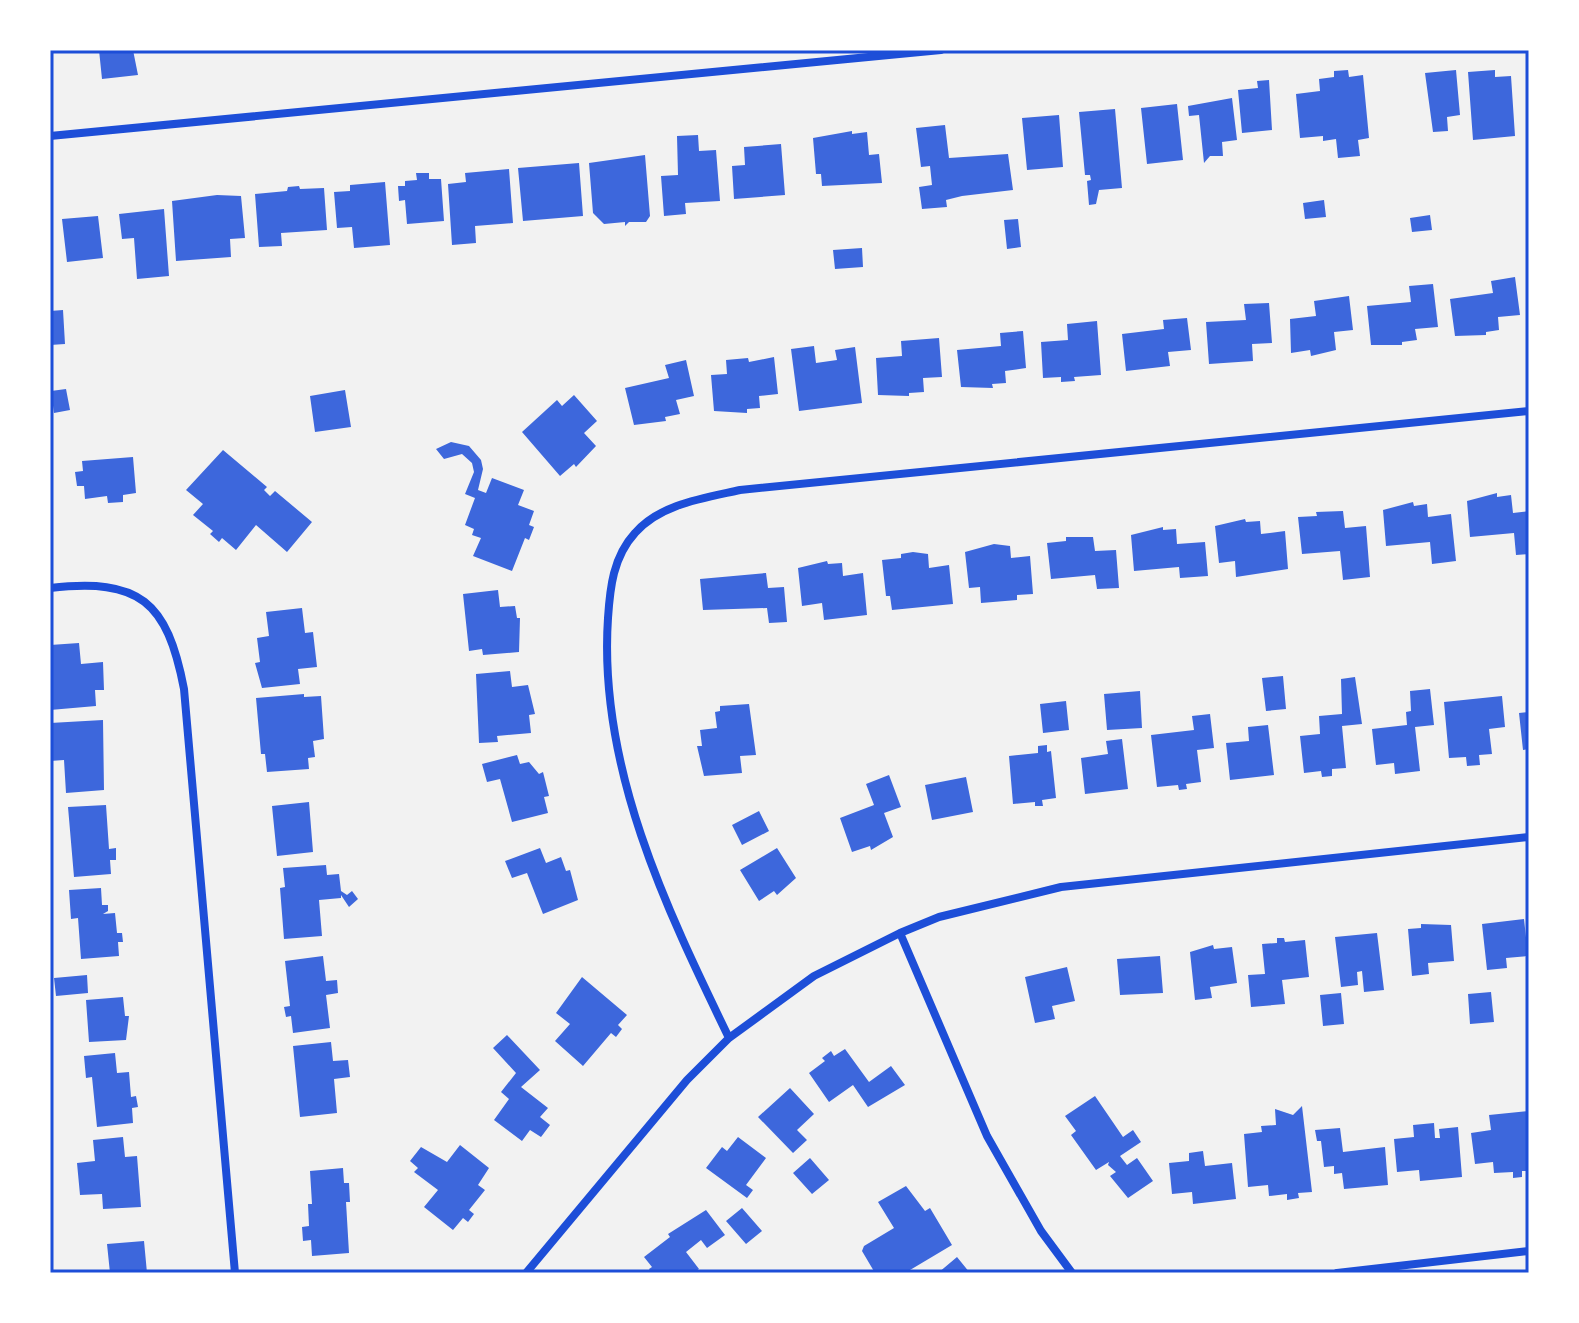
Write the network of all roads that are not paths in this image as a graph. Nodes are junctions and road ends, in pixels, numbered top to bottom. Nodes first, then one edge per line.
1 (941, 50) edge
2 (50, 136) edge
3 (1529, 411) edge
4 (50, 588) edge
5 (1529, 837) edge
6 (900, 933) junction
7 (729, 1038) junction
8 (1529, 1251) edge
9 (533, 1264) junction
10 (235, 1273) edge
11 (526, 1273) edge
12 (541, 1273) edge
13 (1072, 1273) edge
14 (1337, 1273) edge

1 - 2 street
3 - 7 street
4 - 10 street
5 - 6 street
6 - 7 street
6 - 13 street
7 - 9 street
8 - 14 street
9 - 11 street
9 - 12 street

